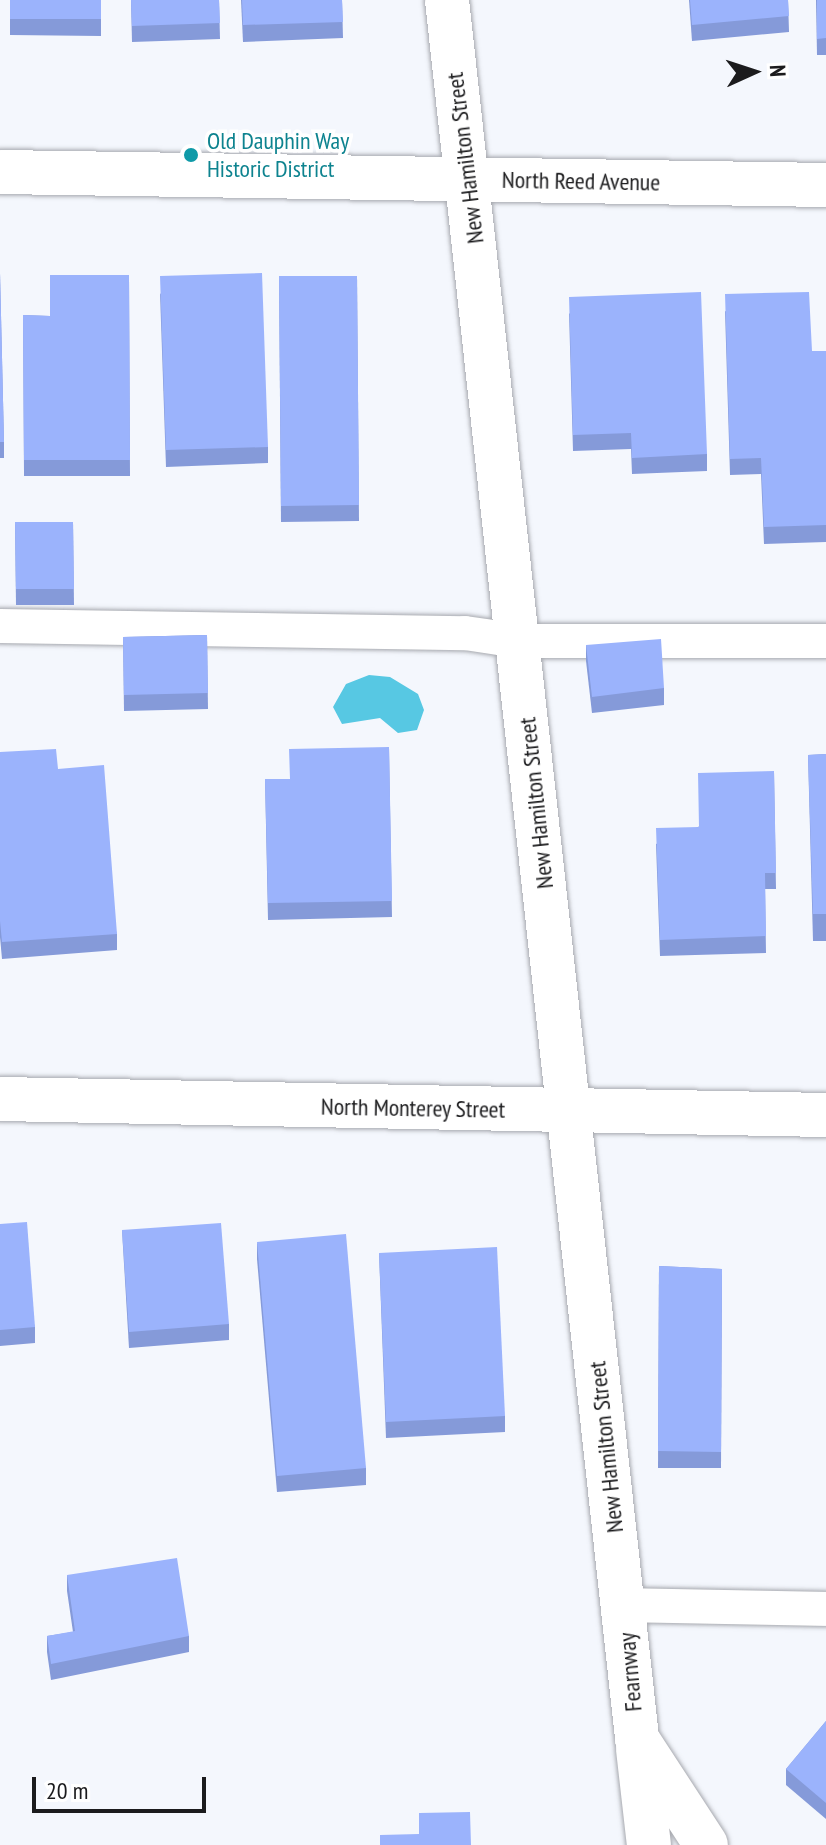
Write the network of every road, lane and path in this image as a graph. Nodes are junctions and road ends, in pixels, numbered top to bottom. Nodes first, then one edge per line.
1 (447, 0) edge
2 (0, 172) edge
3 (467, 179) junction
4 (826, 185) edge
5 (0, 626) edge
6 (519, 641) junction
7 (826, 641) edge
8 (0, 1099) edge
9 (568, 1111) junction
10 (826, 1115) edge
11 (624, 1605) junction
12 (826, 1609) edge
13 (637, 1739) junction
14 (649, 1845) edge
15 (706, 1845) edge

1 - 3 street, New Hamilton Street
2 - 3 street, North Reed Avenue
3 - 4 street, North Reed Avenue
3 - 6 street, New Hamilton Street
5 - 6 lane
6 - 7 lane
6 - 9 street, New Hamilton Street
8 - 9 street, North Monterey Street
9 - 10 street, North Monterey Street
9 - 11 street, New Hamilton Street
11 - 12 lane
11 - 13 street, Fearnway
13 - 14 street, Fearnway
13 - 15 street, Fearnway

